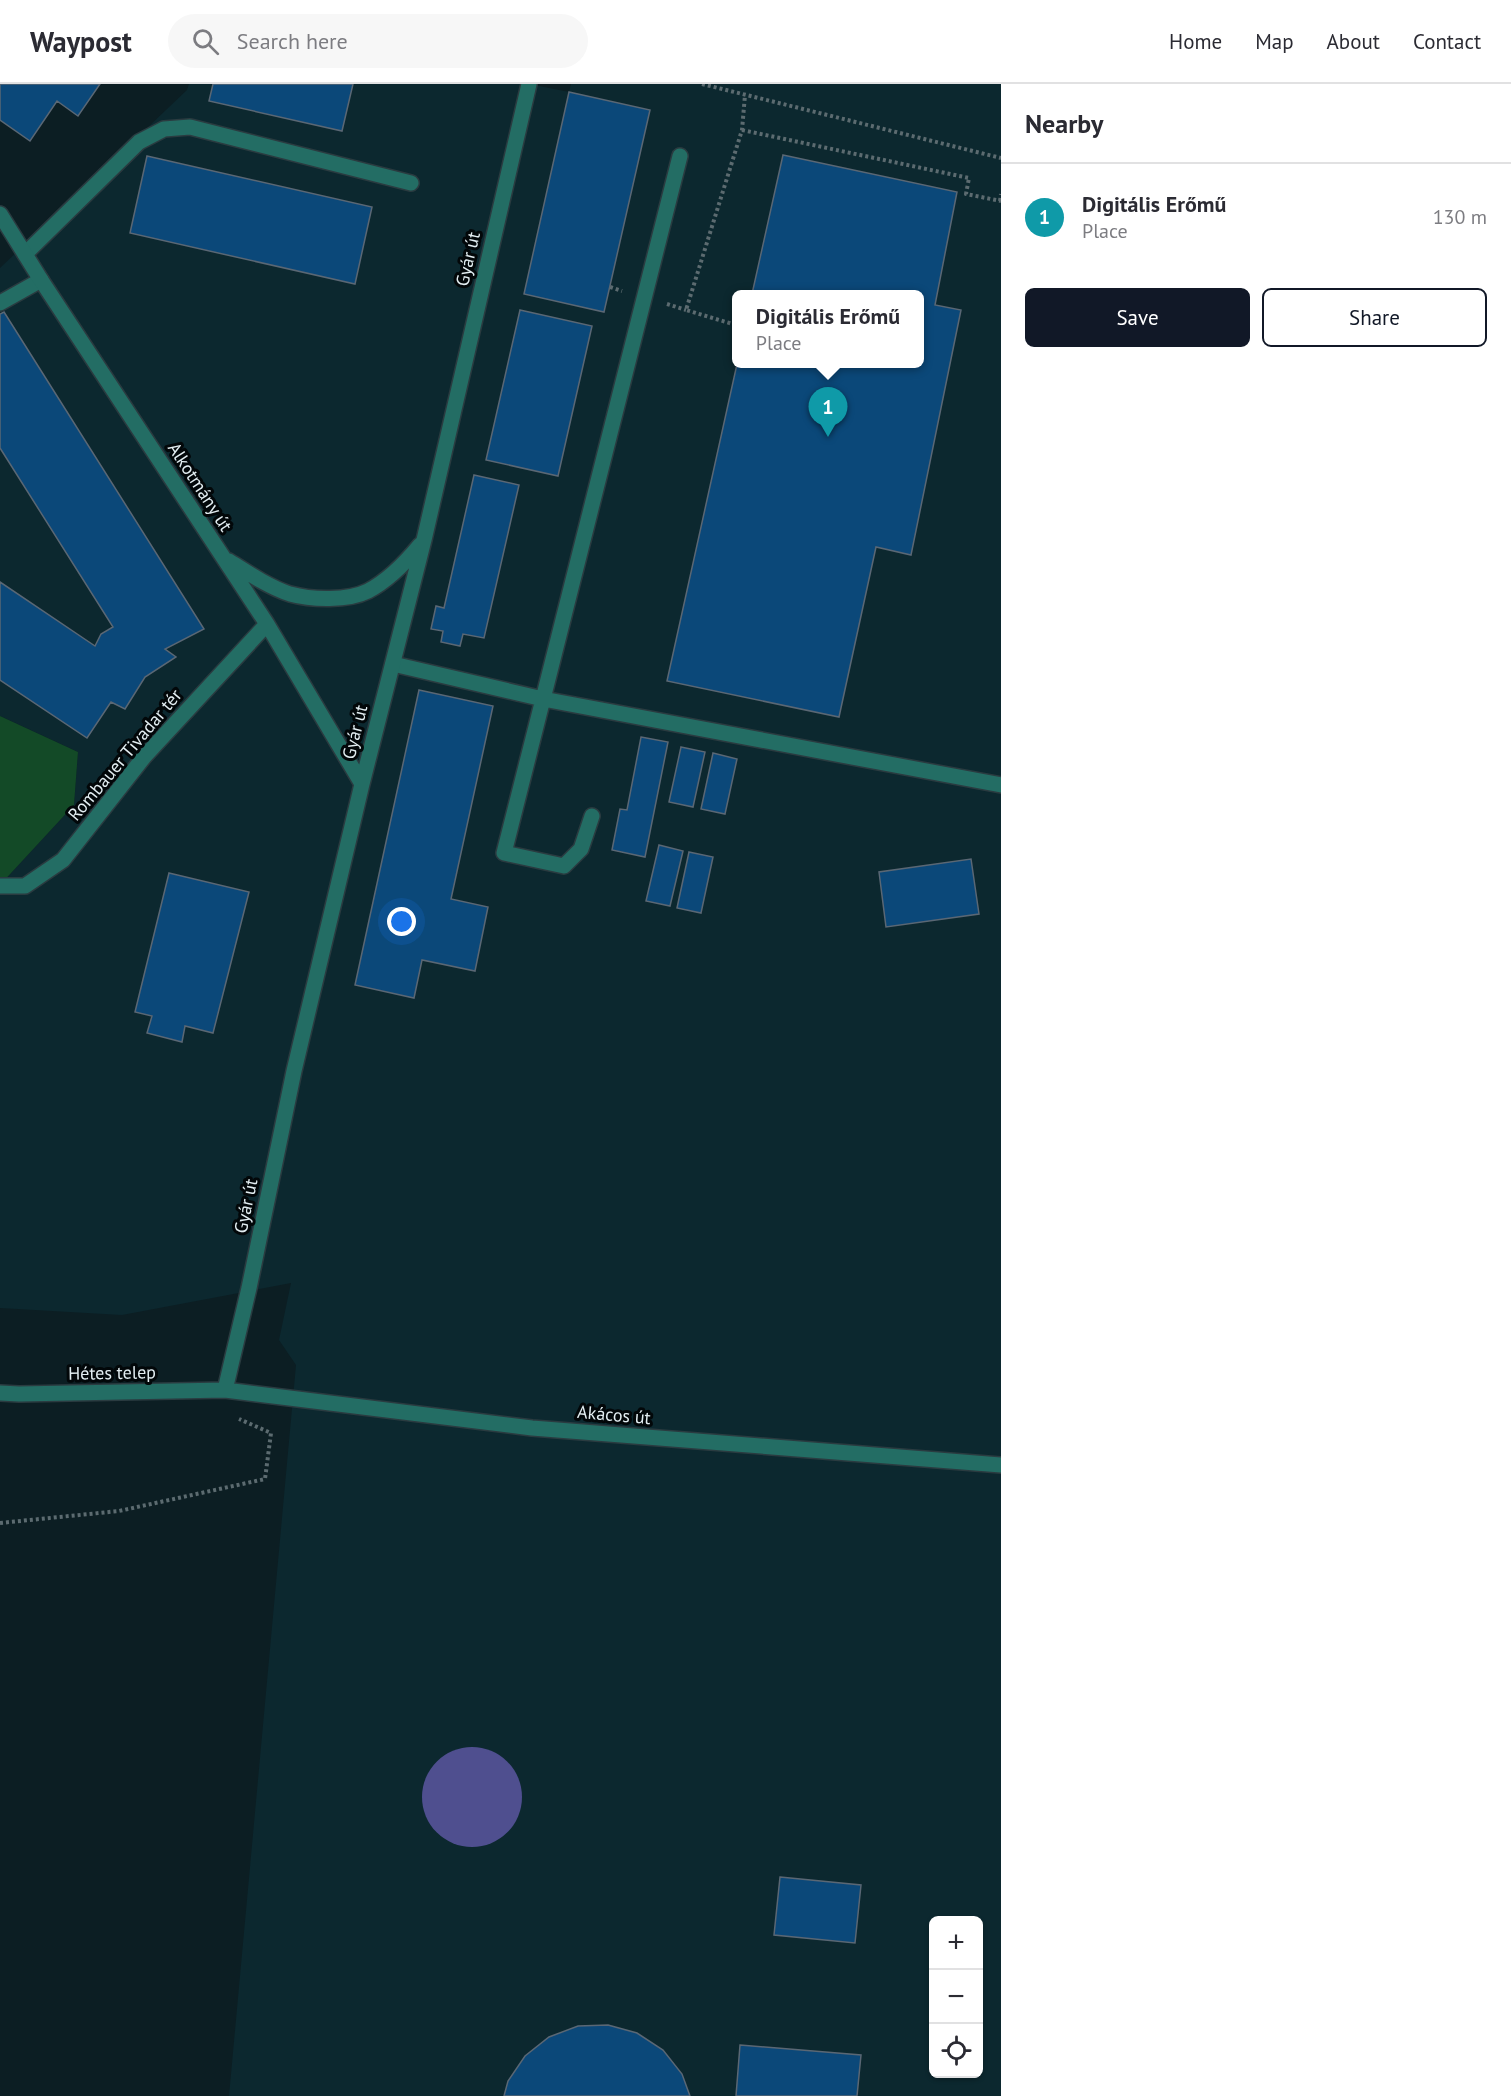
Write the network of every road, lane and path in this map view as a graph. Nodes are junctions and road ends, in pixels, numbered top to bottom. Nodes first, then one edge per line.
1 (529, 84) edge
2 (702, 84) edge
3 (745, 95) junction
4 (742, 128) junction
5 (680, 156) dead end
6 (1001, 158) edge
7 (411, 183) dead end
8 (1001, 194) edge
9 (1001, 201) edge
10 (0, 214) edge
11 (25, 254) junction
12 (41, 280) junction
13 (0, 303) edge
14 (732, 324) edge
15 (424, 540) junction
16 (225, 559) junction
17 (267, 624) junction
18 (393, 664) junction
19 (543, 699) junction
20 (362, 784) junction
21 (1001, 785) edge
22 (592, 816) dead end
23 (0, 886) edge
24 (225, 1390) junction
25 (0, 1392) edge
26 (271, 1433) dead end
27 (1001, 1465) edge
28 (0, 1522) edge

1 - 15 street, Gyár út
2 - 3 path
3 - 4 path
3 - 6 path
4 - 9 path
4 - 14 path
5 - 19 street
7 - 11 street
8 - 9 path
10 - 11 street, Alkotmány út
11 - 12 street, Alkotmány út
12 - 13 street
12 - 16 street, Alkotmány út
15 - 16 street
15 - 18 street, Gyár út
16 - 17 street, Alkotmány út
17 - 20 street, Alkotmány út
17 - 23 street, Rombauer Tivadar tér
18 - 19 street
18 - 20 street, Gyár út
19 - 21 street
19 - 22 street
20 - 24 street, Gyár út
24 - 25 street, Hétes telep
24 - 27 street, Akácos út
26 - 28 path

